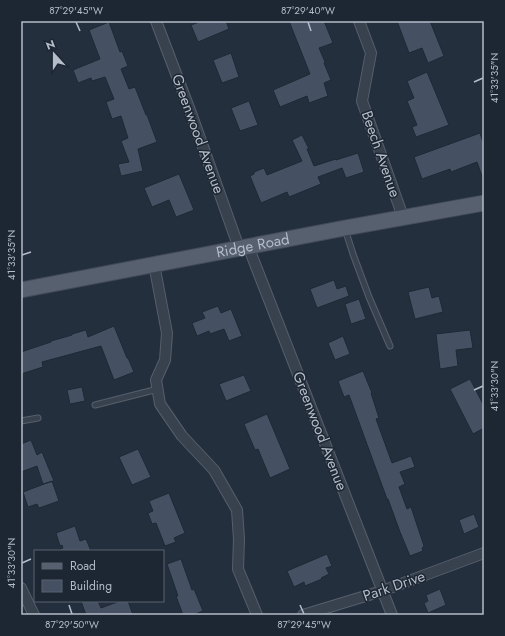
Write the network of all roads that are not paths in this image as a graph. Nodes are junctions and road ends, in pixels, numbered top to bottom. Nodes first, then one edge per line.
1 (156, 21) edge
2 (359, 21) edge
3 (484, 203) edge
4 (403, 217) junction
5 (345, 228) junction
6 (244, 247) junction
7 (154, 264) junction
8 (21, 290) edge
9 (390, 346) dead end
10 (158, 389) junction
11 (95, 405) dead end
12 (38, 418) dead end
13 (21, 421) edge
14 (484, 553) edge
15 (21, 588) edge
16 (382, 591) junction
17 (34, 615) edge
18 (257, 615) edge
19 (303, 615) edge
20 (392, 615) edge

1 - 6 street, Greenwood Avenue
2 - 4 street, Beech Avenue
3 - 4 main road, Ridge Road
4 - 5 main road, Ridge Road
5 - 6 main road, Ridge Road
5 - 9 lane
6 - 7 main road, Ridge Road
6 - 16 street, Greenwood Avenue
7 - 8 main road, Ridge Road
7 - 10 street
10 - 11 lane
10 - 18 street
12 - 13 lane
14 - 16 street, Park Drive
15 - 17 street
16 - 19 street, Park Drive
16 - 20 street, Greenwood Avenue

